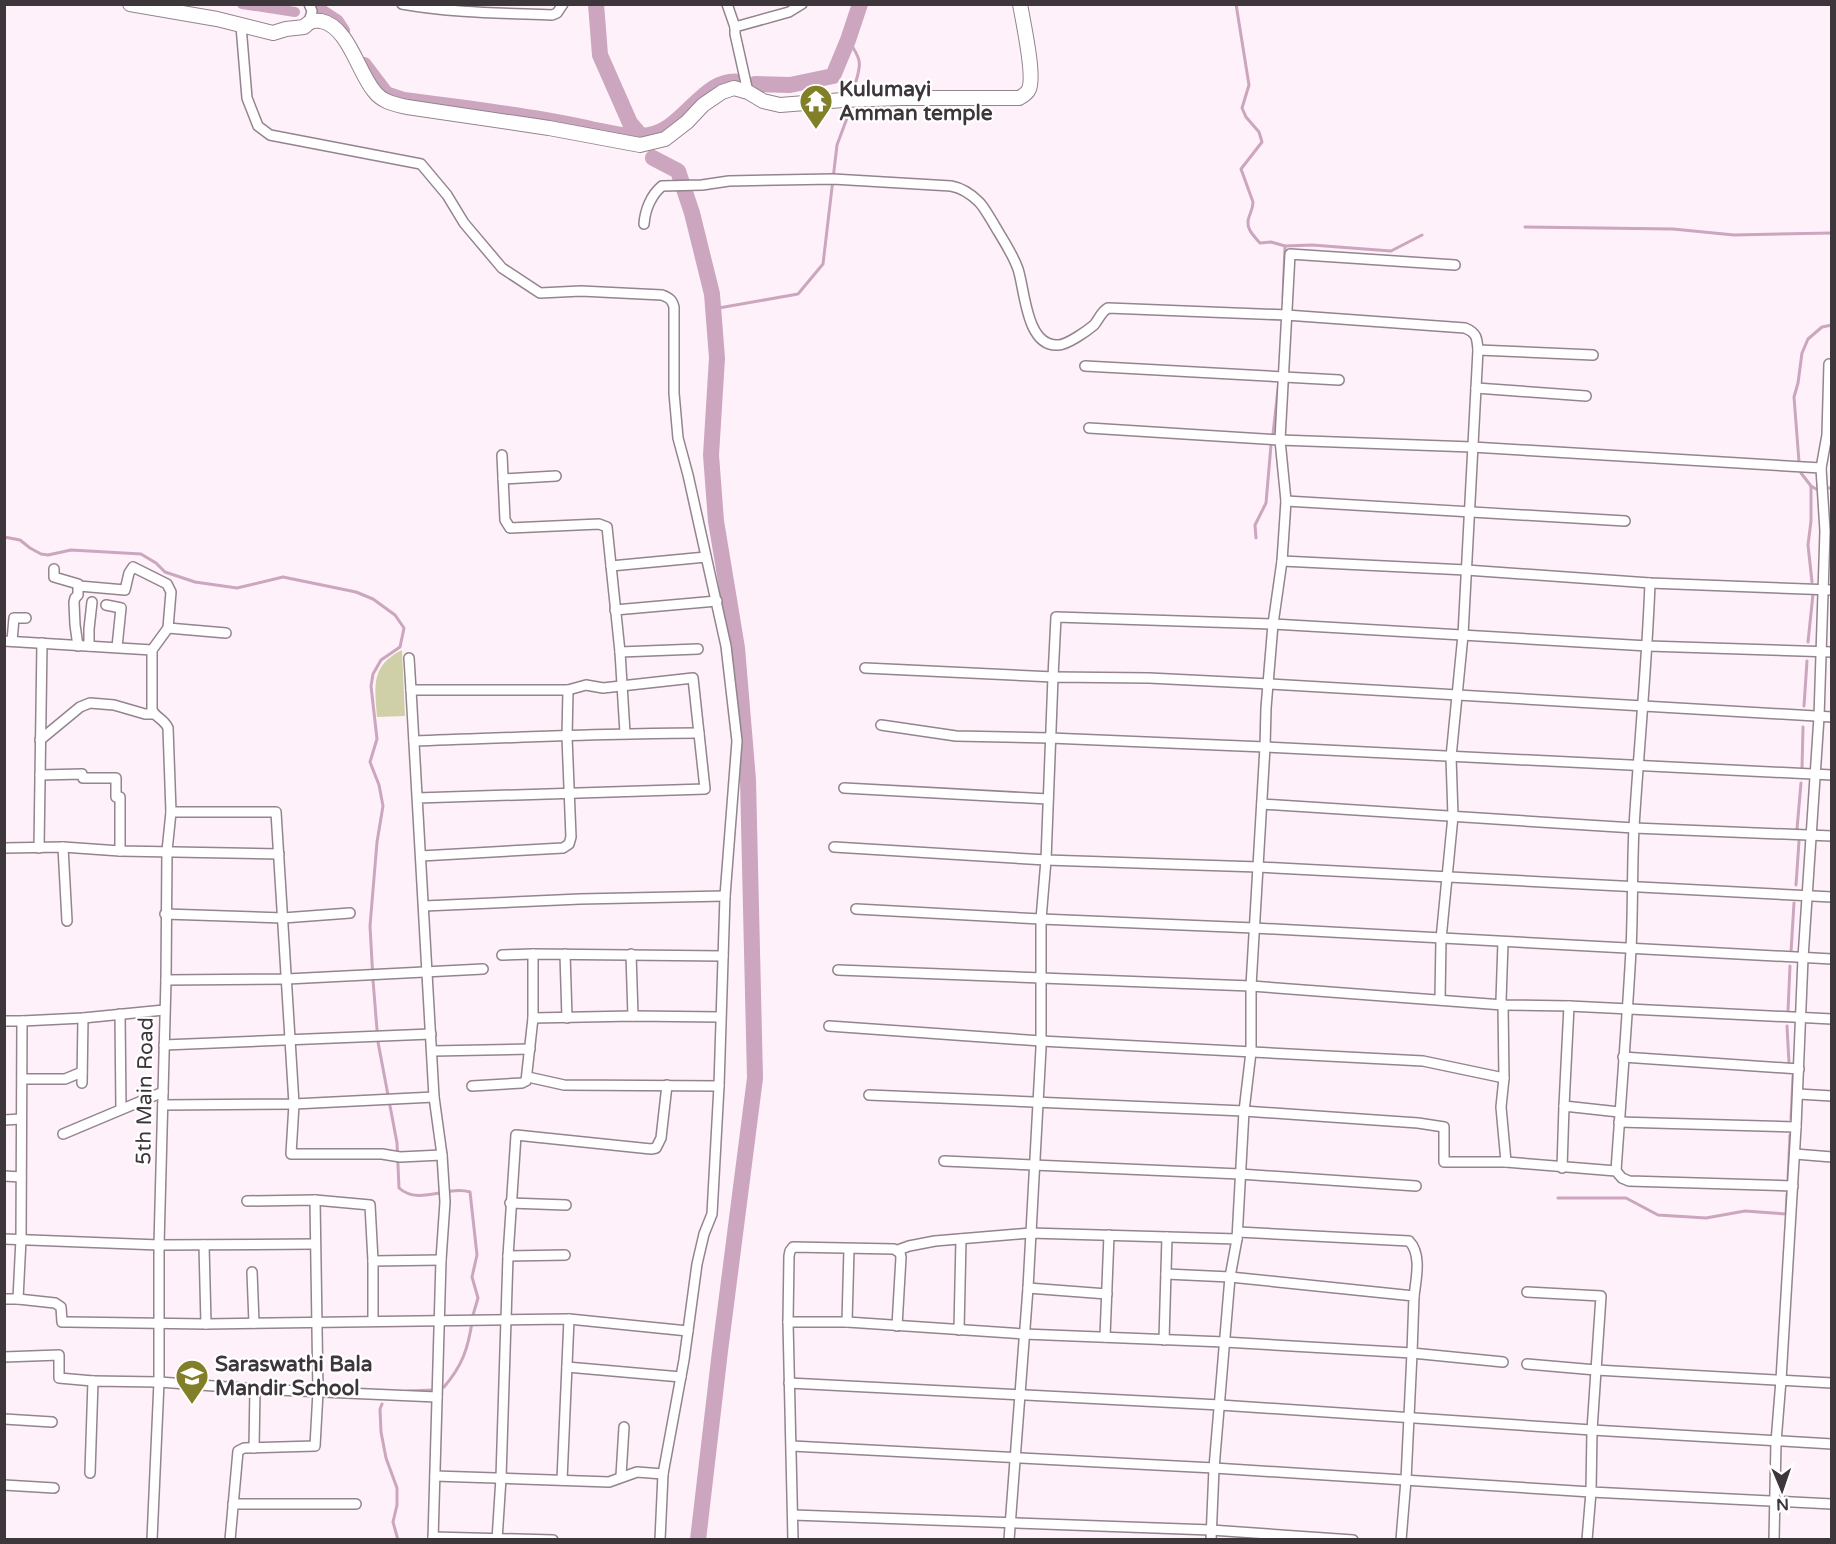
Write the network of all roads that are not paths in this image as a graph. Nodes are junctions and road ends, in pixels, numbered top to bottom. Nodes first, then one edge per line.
1 (130, 4) edge
2 (309, 4) edge
3 (402, 4) edge
4 (562, 4) edge
5 (727, 4) edge
6 (802, 4) edge
7 (1020, 4) edge
8 (309, 22) junction
9 (241, 26) junction
10 (735, 27) junction
11 (748, 92) junction
12 (644, 224) dead end
13 (1455, 265) dead end
14 (1286, 315) junction
15 (1478, 350) junction
16 (1593, 355) dead end
17 (1829, 364) dead end
18 (1085, 366) dead end
19 (1284, 378) junction
20 (1339, 380) dead end
21 (1830, 383) edge
22 (1476, 388) junction
23 (1586, 396) dead end
24 (1089, 428) dead end
25 (1829, 435) edge
26 (1280, 440) junction
27 (1472, 447) junction
28 (502, 455) dead end
29 (1821, 468) junction
30 (556, 476) dead end
31 (503, 479) junction
32 (1821, 481) junction
33 (1832, 482) edge
34 (1286, 501) junction
35 (1469, 512) junction
36 (1625, 521) dead end
37 (1828, 531) edge
38 (706, 557) junction
39 (1282, 561) junction
40 (611, 566) junction
41 (54, 569) dead end
42 (1466, 570) junction
43 (1650, 583) junction
44 (79, 586) junction
45 (1827, 590) edge
46 (717, 601) junction
47 (92, 602) dead end
48 (106, 605) dead end
49 (615, 610) junction
50 (26, 618) dead end
51 (1273, 624) junction
52 (168, 628) junction
53 (226, 633) dead end
54 (1463, 635) junction
55 (8, 641) edge
56 (42, 643) junction
57 (78, 645) junction
58 (89, 646) junction
59 (1648, 646) junction
60 (117, 647) junction
61 (698, 649) dead end
62 (152, 650) junction
63 (1821, 651) junction
64 (620, 652) junction
65 (1832, 652) edge
66 (409, 658) dead end
67 (865, 668) dead end
68 (1053, 677) junction
69 (1269, 684) junction
70 (622, 685) junction
71 (411, 690) junction
72 (568, 690) junction
73 (1456, 696) junction
74 (1642, 705) junction
75 (154, 714) junction
76 (1819, 717) junction
77 (1832, 717) edge
78 (881, 725) dead end
79 (625, 733) junction
80 (699, 733) junction
81 (567, 737) junction
82 (1050, 738) junction
83 (40, 740) junction
84 (414, 741) junction
85 (1265, 747) junction
86 (1451, 757) junction
87 (1638, 766) junction
88 (40, 775) junction
89 (1815, 775) junction
90 (1832, 776) edge
91 (844, 788) dead end
92 (570, 793) junction
93 (417, 798) junction
94 (1048, 799) junction
95 (1262, 804) junction
96 (171, 812) junction
97 (1453, 816) junction
98 (1634, 828) junction
99 (1811, 835) junction
100 (1832, 836) edge
101 (63, 847) junction
102 (834, 847) dead end
103 (4, 848) edge
104 (39, 848) junction
105 (120, 851) junction
106 (166, 851) junction
107 (279, 854) junction
108 (421, 856) junction
109 (1046, 860) junction
110 (1258, 867) junction
111 (1446, 877) junction
112 (1631, 888) junction
113 (725, 896) junction
114 (1807, 896) junction
115 (1832, 897) edge
116 (424, 906) junction
117 (856, 909) dead end
118 (350, 913) dead end
119 (165, 914) junction
120 (283, 918) junction
121 (1041, 920) junction
122 (67, 921) dead end
123 (1254, 928) junction
124 (1441, 939) junction
125 (1503, 942) junction
126 (1631, 947) junction
127 (533, 954) junction
128 (565, 954) junction
129 (632, 954) junction
130 (502, 955) dead end
131 (723, 956) junction
132 (1803, 958) junction
133 (1832, 959) edge
134 (483, 969) dead end
135 (838, 970) dead end
136 (428, 972) junction
137 (1041, 978) junction
138 (287, 979) junction
139 (166, 980) junction
140 (1251, 986) junction
141 (1440, 999) junction
142 (1503, 1005) junction
143 (1569, 1006) junction
144 (1627, 1008) junction
145 (164, 1010) junction
146 (120, 1014) junction
147 (633, 1016) junction
148 (720, 1017) junction
149 (1801, 1017) junction
150 (83, 1018) junction
151 (533, 1018) junction
152 (567, 1018) junction
153 (1832, 1019) edge
154 (4, 1021) edge
155 (22, 1021) junction
156 (829, 1026) dead end
157 (431, 1034) junction
158 (290, 1040) junction
159 (1041, 1041) junction
160 (164, 1045) junction
161 (530, 1049) junction
162 (433, 1051) junction
163 (1251, 1052) junction
164 (1623, 1057) junction
165 (1799, 1069) junction
166 (82, 1072) junction
167 (528, 1077) junction
168 (1504, 1078) junction
169 (22, 1079) junction
170 (82, 1083) dead end
171 (667, 1085) junction
172 (472, 1086) dead end
173 (719, 1086) junction
174 (163, 1092) junction
175 (1798, 1094) junction
176 (869, 1095) dead end
177 (1832, 1096) edge
178 (434, 1097) junction
179 (1038, 1103) junction
180 (294, 1104) junction
181 (163, 1105) junction
182 (1564, 1106) junction
183 (121, 1109) junction
184 (1244, 1111) junction
185 (1619, 1117) junction
186 (21, 1119) junction
187 (4, 1120) edge
188 (1796, 1127) junction
189 (63, 1134) dead end
190 (1795, 1154) junction
191 (442, 1155) junction
192 (1832, 1157) edge
193 (944, 1161) dead end
194 (1506, 1162) junction
195 (1034, 1165) junction
196 (1562, 1168) junction
197 (1616, 1171) junction
198 (1240, 1174) junction
199 (4, 1176) edge
200 (21, 1176) junction
201 (1416, 1186) dead end
202 (1793, 1186) junction
203 (315, 1200) junction
204 (246, 1201) dead end
205 (510, 1203) junction
206 (566, 1205) dead end
207 (1030, 1233) junction
208 (1109, 1235) junction
209 (1238, 1236) junction
210 (1167, 1237) junction
211 (4, 1239) edge
212 (21, 1239) junction
213 (961, 1239) junction
214 (315, 1244) junction
215 (159, 1245) junction
216 (204, 1245) junction
217 (849, 1249) junction
218 (898, 1250) junction
219 (565, 1255) dead end
220 (508, 1256) junction
221 (441, 1260) junction
222 (373, 1261) junction
223 (252, 1272) dead end
224 (1166, 1274) junction
225 (1230, 1277) junction
226 (1028, 1288) junction
227 (1527, 1292) dead end
228 (1107, 1294) junction
229 (1414, 1296) junction
230 (4, 1299) edge
231 (18, 1299) junction
232 (439, 1319) junction
233 (506, 1319) junction
234 (569, 1319) junction
235 (373, 1320) junction
236 (316, 1321) junction
237 (788, 1322) junction
238 (848, 1322) junction
239 (160, 1323) junction
240 (254, 1323) junction
241 (206, 1324) junction
242 (897, 1326) junction
243 (959, 1330) junction
244 (688, 1331) junction
245 (1024, 1334) junction
246 (1105, 1337) junction
247 (1164, 1340) junction
248 (1224, 1342) junction
249 (1412, 1353) junction
250 (4, 1357) edge
251 (1503, 1362) dead end
252 (1527, 1364) dead end
253 (567, 1367) junction
254 (1596, 1370) junction
255 (681, 1377) junction
256 (1781, 1380) junction
257 (93, 1381) junction
258 (159, 1382) junction
259 (789, 1383) junction
260 (1832, 1383) edge
261 (255, 1389) junction
262 (318, 1392) junction
263 (1019, 1396) junction
264 (437, 1397) junction
265 (1220, 1405) junction
266 (1409, 1417) junction
267 (4, 1419) edge
268 (52, 1422) dead end
269 (624, 1428) dead end
270 (1592, 1430) junction
271 (1776, 1442) junction
272 (1832, 1444) edge
273 (792, 1446) junction
274 (254, 1448) junction
275 (1014, 1458) junction
276 (1214, 1468) junction
277 (90, 1473) dead end
278 (663, 1474) junction
279 (435, 1476) junction
280 (621, 1476) junction
281 (501, 1478) junction
282 (562, 1480) junction
283 (1406, 1480) junction
284 (4, 1485) edge
285 (54, 1488) dead end
286 (1591, 1492) junction
287 (1774, 1501) junction
288 (233, 1503) junction
289 (356, 1504) dead end
290 (1832, 1504) edge
291 (793, 1515) junction
292 (1010, 1524) junction
293 (1211, 1535) edge
294 (433, 1538) edge
295 (497, 1538) edge
296 (152, 1539) edge
297 (230, 1539) edge
298 (553, 1539) edge
299 (660, 1539) edge
300 (793, 1539) edge
301 (1009, 1539) edge
302 (1353, 1539) edge
303 (1401, 1539) edge
304 (1587, 1539) edge
305 (1773, 1539) edge

1 - 9 street
2 - 8 street
3 - 4 street
5 - 10 street
6 - 10 street
7 - 11 street
8 - 9 street
8 - 11 street
9 - 38 street
10 - 11 street
12 - 14 street
13 - 14 street
14 - 15 street
14 - 19 street
15 - 16 street
15 - 22 street
17 - 21 street
18 - 19 street
19 - 20 street
19 - 26 street
21 - 25 street
22 - 23 street
22 - 27 street
24 - 26 street
25 - 29 street
26 - 27 street
26 - 34 street
27 - 29 street
27 - 35 street
28 - 31 street
29 - 32 street
30 - 31 street
31 - 40 street
32 - 33 street
32 - 37 street
34 - 35 street
34 - 39 street
35 - 36 street
35 - 42 street
37 - 45 street
38 - 40 street
38 - 46 street
39 - 42 street
39 - 51 street
40 - 49 street
41 - 44 street
42 - 43 street
42 - 54 street
43 - 45 street
43 - 59 street
44 - 52 street
44 - 57 street
45 - 63 street
46 - 49 street
46 - 113 street
47 - 58 street
48 - 60 street
49 - 64 street
50 - 55 street
51 - 54 street
51 - 68 street
51 - 69 street
52 - 53 street
52 - 62 street
54 - 59 street
54 - 73 street
55 - 56 street
56 - 57 street
56 - 83 street
57 - 58 street
58 - 60 street
59 - 63 street
59 - 74 street
60 - 62 street
61 - 64 street
62 - 75 street, 5th Main Road
63 - 65 street
63 - 76 street
64 - 70 street
66 - 71 street
67 - 68 street
68 - 69 street
68 - 82 street
69 - 73 street
69 - 85 street
70 - 72 street
70 - 79 street
70 - 80 street
71 - 72 street
71 - 84 street
72 - 81 street
73 - 74 street
73 - 86 street
74 - 76 street
74 - 87 street
75 - 83 street
75 - 96 street, 5th Main Road
76 - 77 street
76 - 89 street
78 - 82 street
79 - 80 street
79 - 81 street
80 - 92 street
81 - 84 street
81 - 92 street
82 - 85 street
82 - 94 street
83 - 88 street
84 - 93 street
85 - 86 street
85 - 95 street
86 - 87 street
86 - 97 street
87 - 89 street
87 - 98 street
88 - 104 street
88 - 105 street
89 - 90 street
89 - 99 street
91 - 94 street
92 - 93 street
92 - 108 street
93 - 108 street
94 - 109 street
95 - 97 street
95 - 110 street
96 - 106 street, 5th Main Road
96 - 107 street
97 - 98 street
97 - 111 street
98 - 99 street
98 - 112 street
99 - 100 street
99 - 114 street
101 - 104 street
101 - 105 street
101 - 122 street
102 - 109 street
103 - 104 street
105 - 106 street
106 - 107 street
106 - 119 street, 5th Main Road
107 - 120 street
108 - 116 street
109 - 110 street
109 - 121 street
110 - 111 street
110 - 123 street
111 - 112 street
111 - 124 street
112 - 114 street
112 - 126 street
113 - 116 street
113 - 131 street
114 - 115 street
114 - 132 street
116 - 136 street
117 - 121 street
118 - 120 street
119 - 120 street
119 - 139 street, 5th Main Road
120 - 138 street
121 - 123 street
121 - 137 street
123 - 124 street
123 - 140 street
124 - 125 street
124 - 141 street
125 - 126 street
125 - 142 street
126 - 132 street
126 - 144 street
127 - 128 street
127 - 130 street
127 - 151 street
128 - 129 street
128 - 152 street
129 - 131 street
129 - 147 street
131 - 148 street
132 - 133 street
132 - 149 street
134 - 136 street
135 - 137 street
136 - 138 street
136 - 157 street
137 - 140 street
137 - 159 street
138 - 139 street
138 - 158 street
139 - 145 street, 5th Main Road
140 - 141 street
140 - 163 street
141 - 142 street
142 - 143 street
142 - 168 street
143 - 144 street
143 - 182 street
144 - 149 street
144 - 164 street
145 - 146 street
145 - 160 street, 5th Main Road
146 - 150 street
146 - 183 street
147 - 148 street
147 - 152 street
148 - 173 street
149 - 153 street
149 - 165 street
150 - 155 street
150 - 166 street
151 - 152 street
151 - 161 street
154 - 155 street
155 - 169 street
156 - 159 street
157 - 158 street
157 - 162 street
158 - 160 street
158 - 180 street
159 - 163 street
159 - 179 street
160 - 174 street, 5th Main Road
161 - 162 street
161 - 167 street
162 - 178 street
163 - 168 street
163 - 184 street
164 - 165 street
164 - 185 street
165 - 175 street
166 - 169 street
166 - 170 street
167 - 171 street
167 - 172 street
168 - 194 street
169 - 186 street
171 - 173 street
171 - 205 street
173 - 244 street
174 - 181 street, 5th Main Road
174 - 183 street
175 - 177 street
175 - 188 street
176 - 179 street
178 - 180 street
178 - 191 street
179 - 184 street
179 - 195 street
180 - 181 street
180 - 191 street
181 - 215 street, 5th Main Road
182 - 185 street
182 - 196 street
183 - 189 street
184 - 194 street
184 - 198 street
185 - 188 street
185 - 197 street
186 - 187 street
186 - 200 street
188 - 190 street
190 - 192 street
190 - 202 street
191 - 221 street
193 - 195 street
194 - 196 street
195 - 198 street
195 - 207 street
196 - 197 street
197 - 202 street
198 - 201 street
198 - 209 street
199 - 200 street
200 - 212 street
202 - 256 street
203 - 204 street
203 - 214 street
203 - 222 street
205 - 206 street
205 - 220 street
207 - 208 street
207 - 213 street
207 - 226 street
208 - 210 street
208 - 228 street
209 - 210 street
209 - 225 street
209 - 229 street
210 - 224 street
211 - 212 street
212 - 215 street
212 - 231 street
213 - 218 street
213 - 243 street
214 - 216 street
214 - 236 street
215 - 216 street
215 - 239 street, 5th Main Road
216 - 241 street
217 - 218 street
217 - 237 street
217 - 238 street
218 - 242 street
219 - 220 street
220 - 233 street
221 - 222 street
221 - 232 street
222 - 235 street
223 - 240 street
224 - 225 street
224 - 247 street
225 - 229 street
225 - 248 street
226 - 228 street
226 - 245 street
227 - 254 street
228 - 246 street
229 - 249 street
230 - 231 street
231 - 239 street
232 - 233 street
232 - 235 street
232 - 264 street
233 - 234 street
233 - 281 street
234 - 244 street
234 - 253 street
235 - 236 street
236 - 240 street
236 - 262 street
237 - 238 street
237 - 259 street
238 - 242 street
239 - 241 street
239 - 258 street, 5th Main Road
240 - 241 street
242 - 243 street
243 - 245 street
244 - 255 street
245 - 246 street
245 - 263 street
246 - 247 street
247 - 248 street
248 - 249 street
248 - 265 street
249 - 251 street
249 - 266 street
250 - 257 street
252 - 254 street
253 - 255 street
253 - 282 street
254 - 256 street
254 - 270 street
255 - 278 street
256 - 260 street
256 - 271 street
257 - 258 street
257 - 277 street
258 - 261 street
258 - 296 street, 5th Main Road
259 - 263 street
259 - 273 street
261 - 262 street
261 - 274 street
262 - 264 street
262 - 274 street
263 - 265 street
263 - 275 street
264 - 279 street
265 - 266 street
265 - 276 street
266 - 270 street
266 - 283 street
267 - 268 street
269 - 280 street
270 - 271 street
270 - 286 street
271 - 272 street
271 - 287 street
273 - 275 street
273 - 291 street
274 - 288 street
275 - 276 street
275 - 292 street
276 - 283 street
276 - 293 street
278 - 280 street
278 - 299 street
279 - 281 street
279 - 294 street
280 - 282 street
281 - 282 street
281 - 295 street
283 - 286 street
283 - 303 street
284 - 285 street
286 - 287 street
286 - 304 street
287 - 290 street
287 - 305 street
288 - 289 street
288 - 297 street
291 - 292 street
291 - 300 street
292 - 293 street
292 - 301 street
293 - 302 street
294 - 295 street
295 - 298 street

